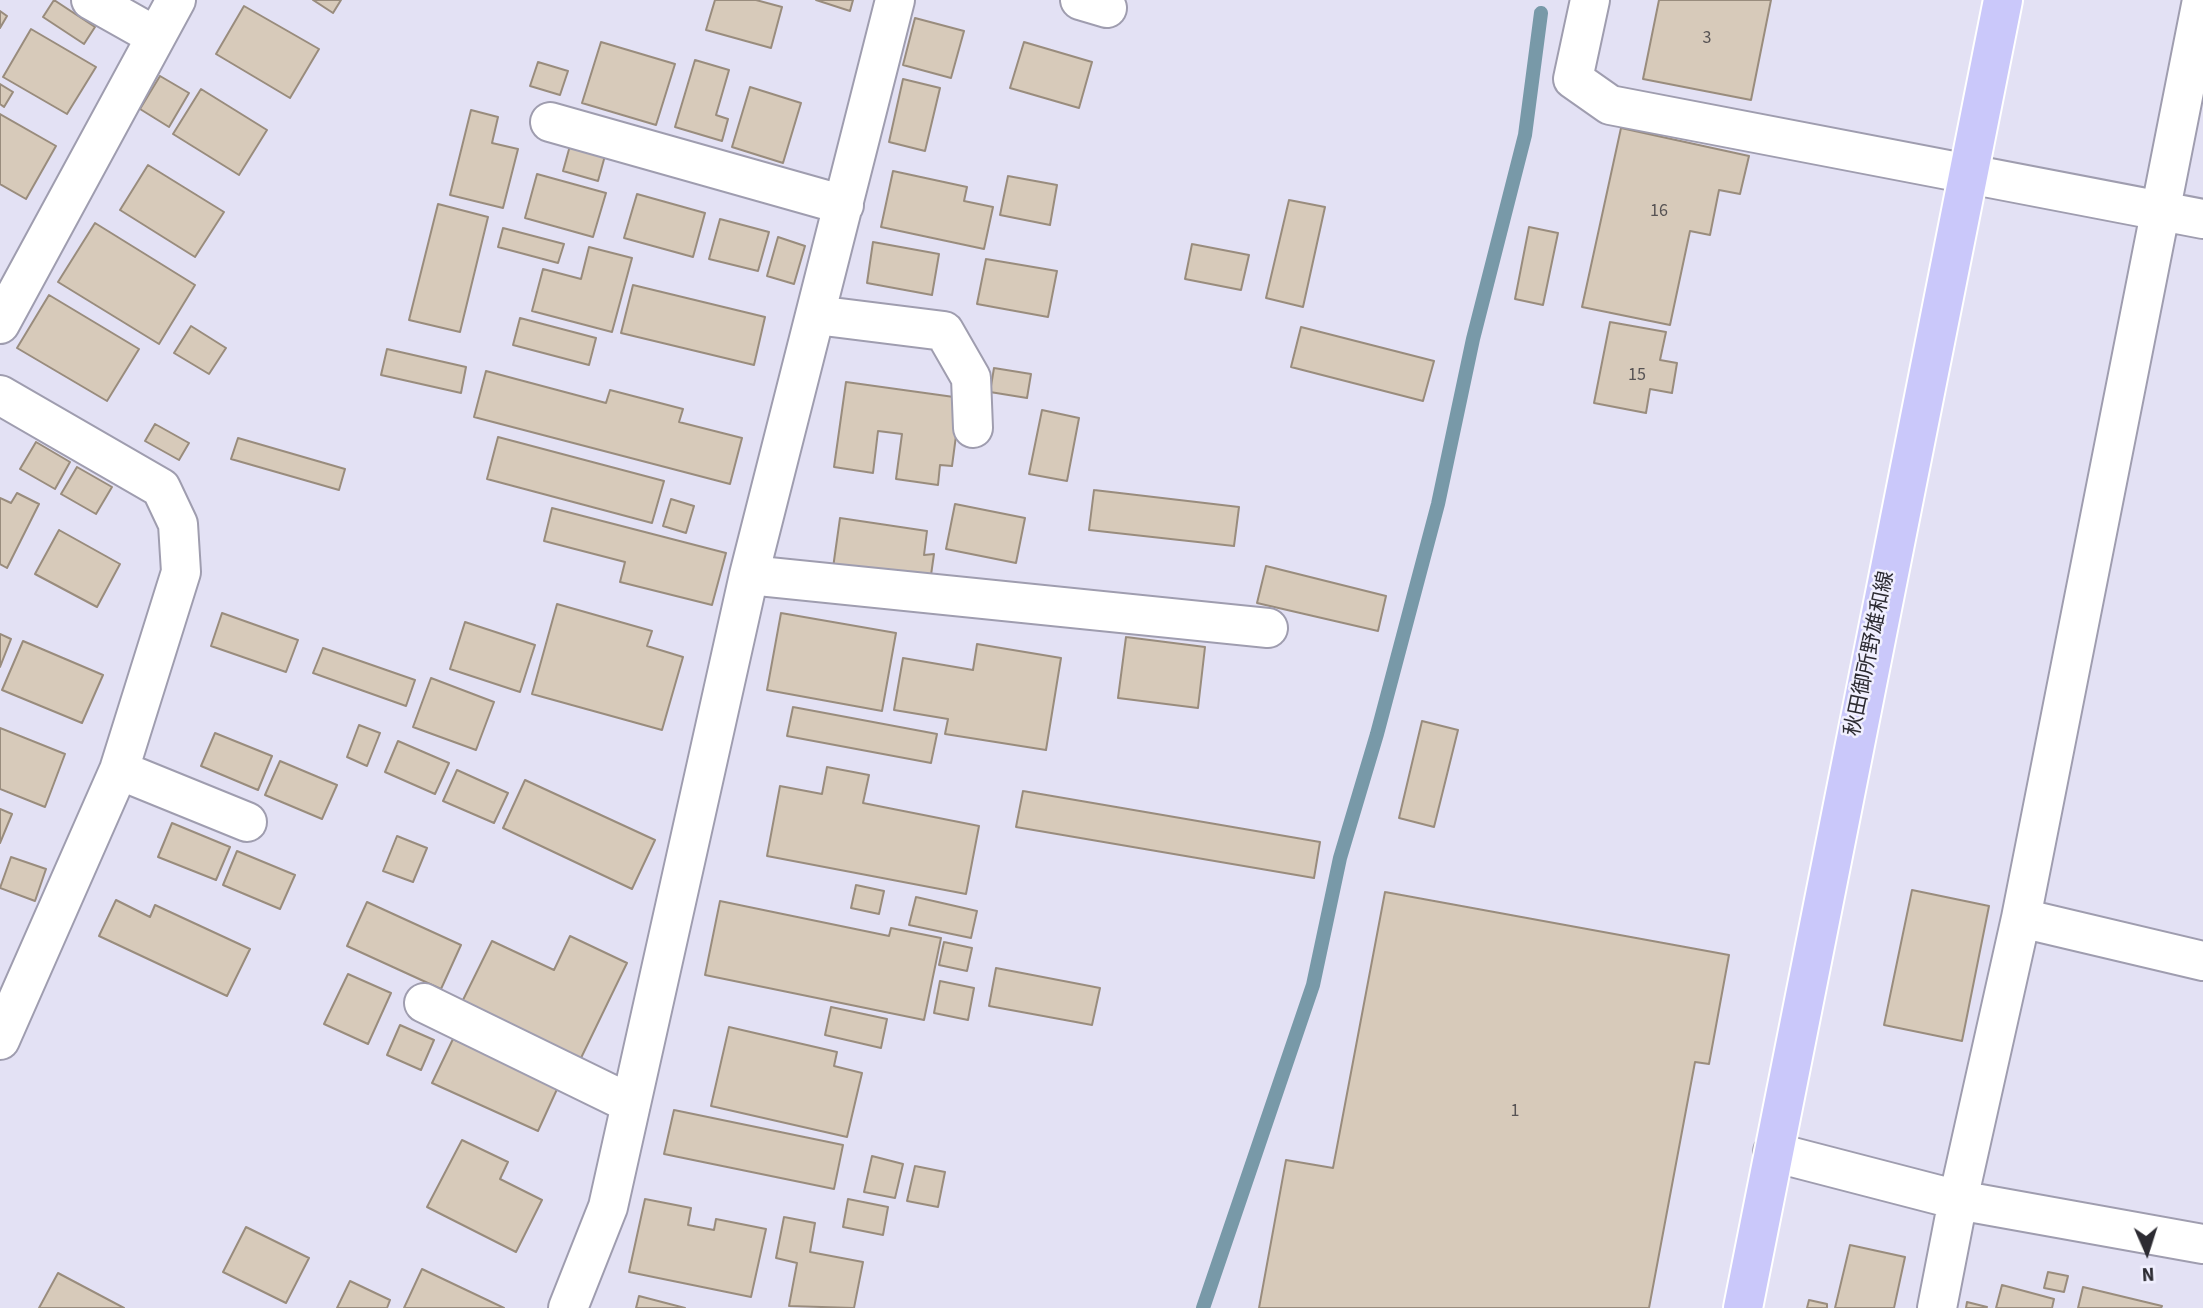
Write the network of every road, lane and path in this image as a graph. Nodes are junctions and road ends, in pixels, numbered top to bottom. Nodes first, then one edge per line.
1 (92, 0) edge
2 (176, 0) edge
3 (895, 0) edge
4 (1590, 0) edge
5 (2003, 0) edge
6 (2202, 0) edge
7 (155, 36) junction
8 (550, 122) dead end
9 (1969, 176) junction
10 (844, 205) junction
11 (2161, 210) junction
12 (2203, 219) edge
13 (816, 314) junction
14 (0, 324) edge
15 (0, 395) edge
16 (973, 428) dead end
17 (749, 575) junction
18 (1268, 628) dead end
19 (119, 770) junction
20 (247, 822) dead end
21 (2021, 918) junction
22 (2203, 961) edge
23 (424, 1003) dead end
24 (0, 1041) edge
25 (631, 1104) junction
26 (1773, 1152) junction
27 (1958, 1200) junction
28 (2203, 1244) edge
29 (568, 1308) edge
30 (1742, 1308) edge
31 (1937, 1308) edge

1 - 7 street
2 - 7 street
3 - 10 street
4 - 9 street
5 - 9 main road, 秋田御所野雄和線
6 - 11 street
7 - 14 street
8 - 10 street
9 - 11 street
9 - 26 main road, 秋田御所野雄和線
10 - 13 street
11 - 12 street
11 - 21 street
13 - 16 street
13 - 17 street
15 - 19 street
17 - 18 street
17 - 25 street
19 - 20 street
19 - 24 street
21 - 22 street
21 - 27 street
23 - 25 street
25 - 29 street
26 - 27 street
26 - 30 main road, 秋田御所野雄和線
27 - 28 street
27 - 31 street

